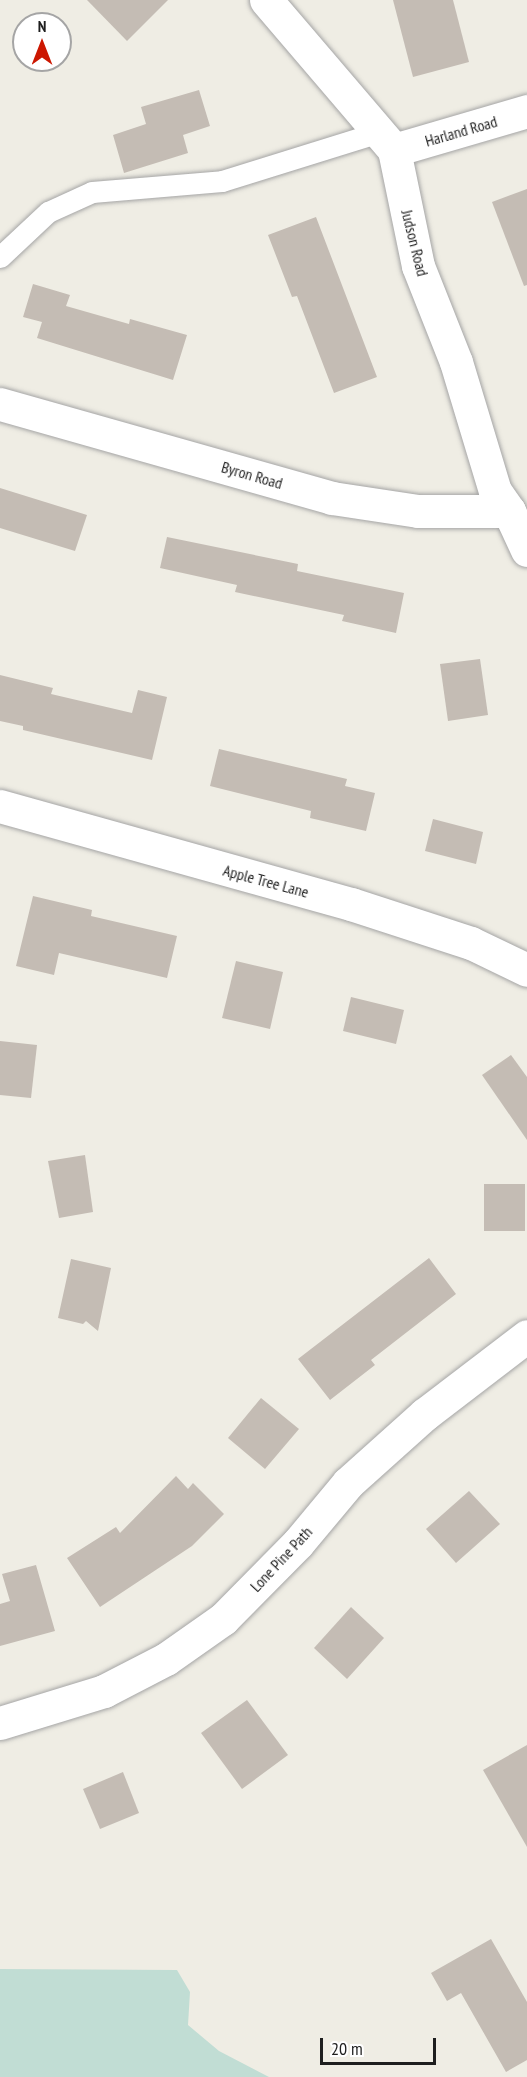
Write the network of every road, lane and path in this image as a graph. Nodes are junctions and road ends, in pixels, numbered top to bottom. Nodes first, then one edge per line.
1 (266, 0) edge
2 (527, 111) edge
3 (386, 141) junction
4 (0, 257) edge
5 (0, 404) edge
6 (509, 511) junction
7 (527, 550) edge
8 (0, 806) edge
9 (527, 970) edge
10 (527, 1336) edge
11 (0, 1723) edge

1 - 3 street, Judson Road
2 - 3 street, Harland Road
3 - 4 lane
3 - 6 street, Judson Road
5 - 6 street, Byron Road
6 - 7 street, Judson Road
8 - 9 street, Apple Tree Lane
10 - 11 street, Lone Pine Path

